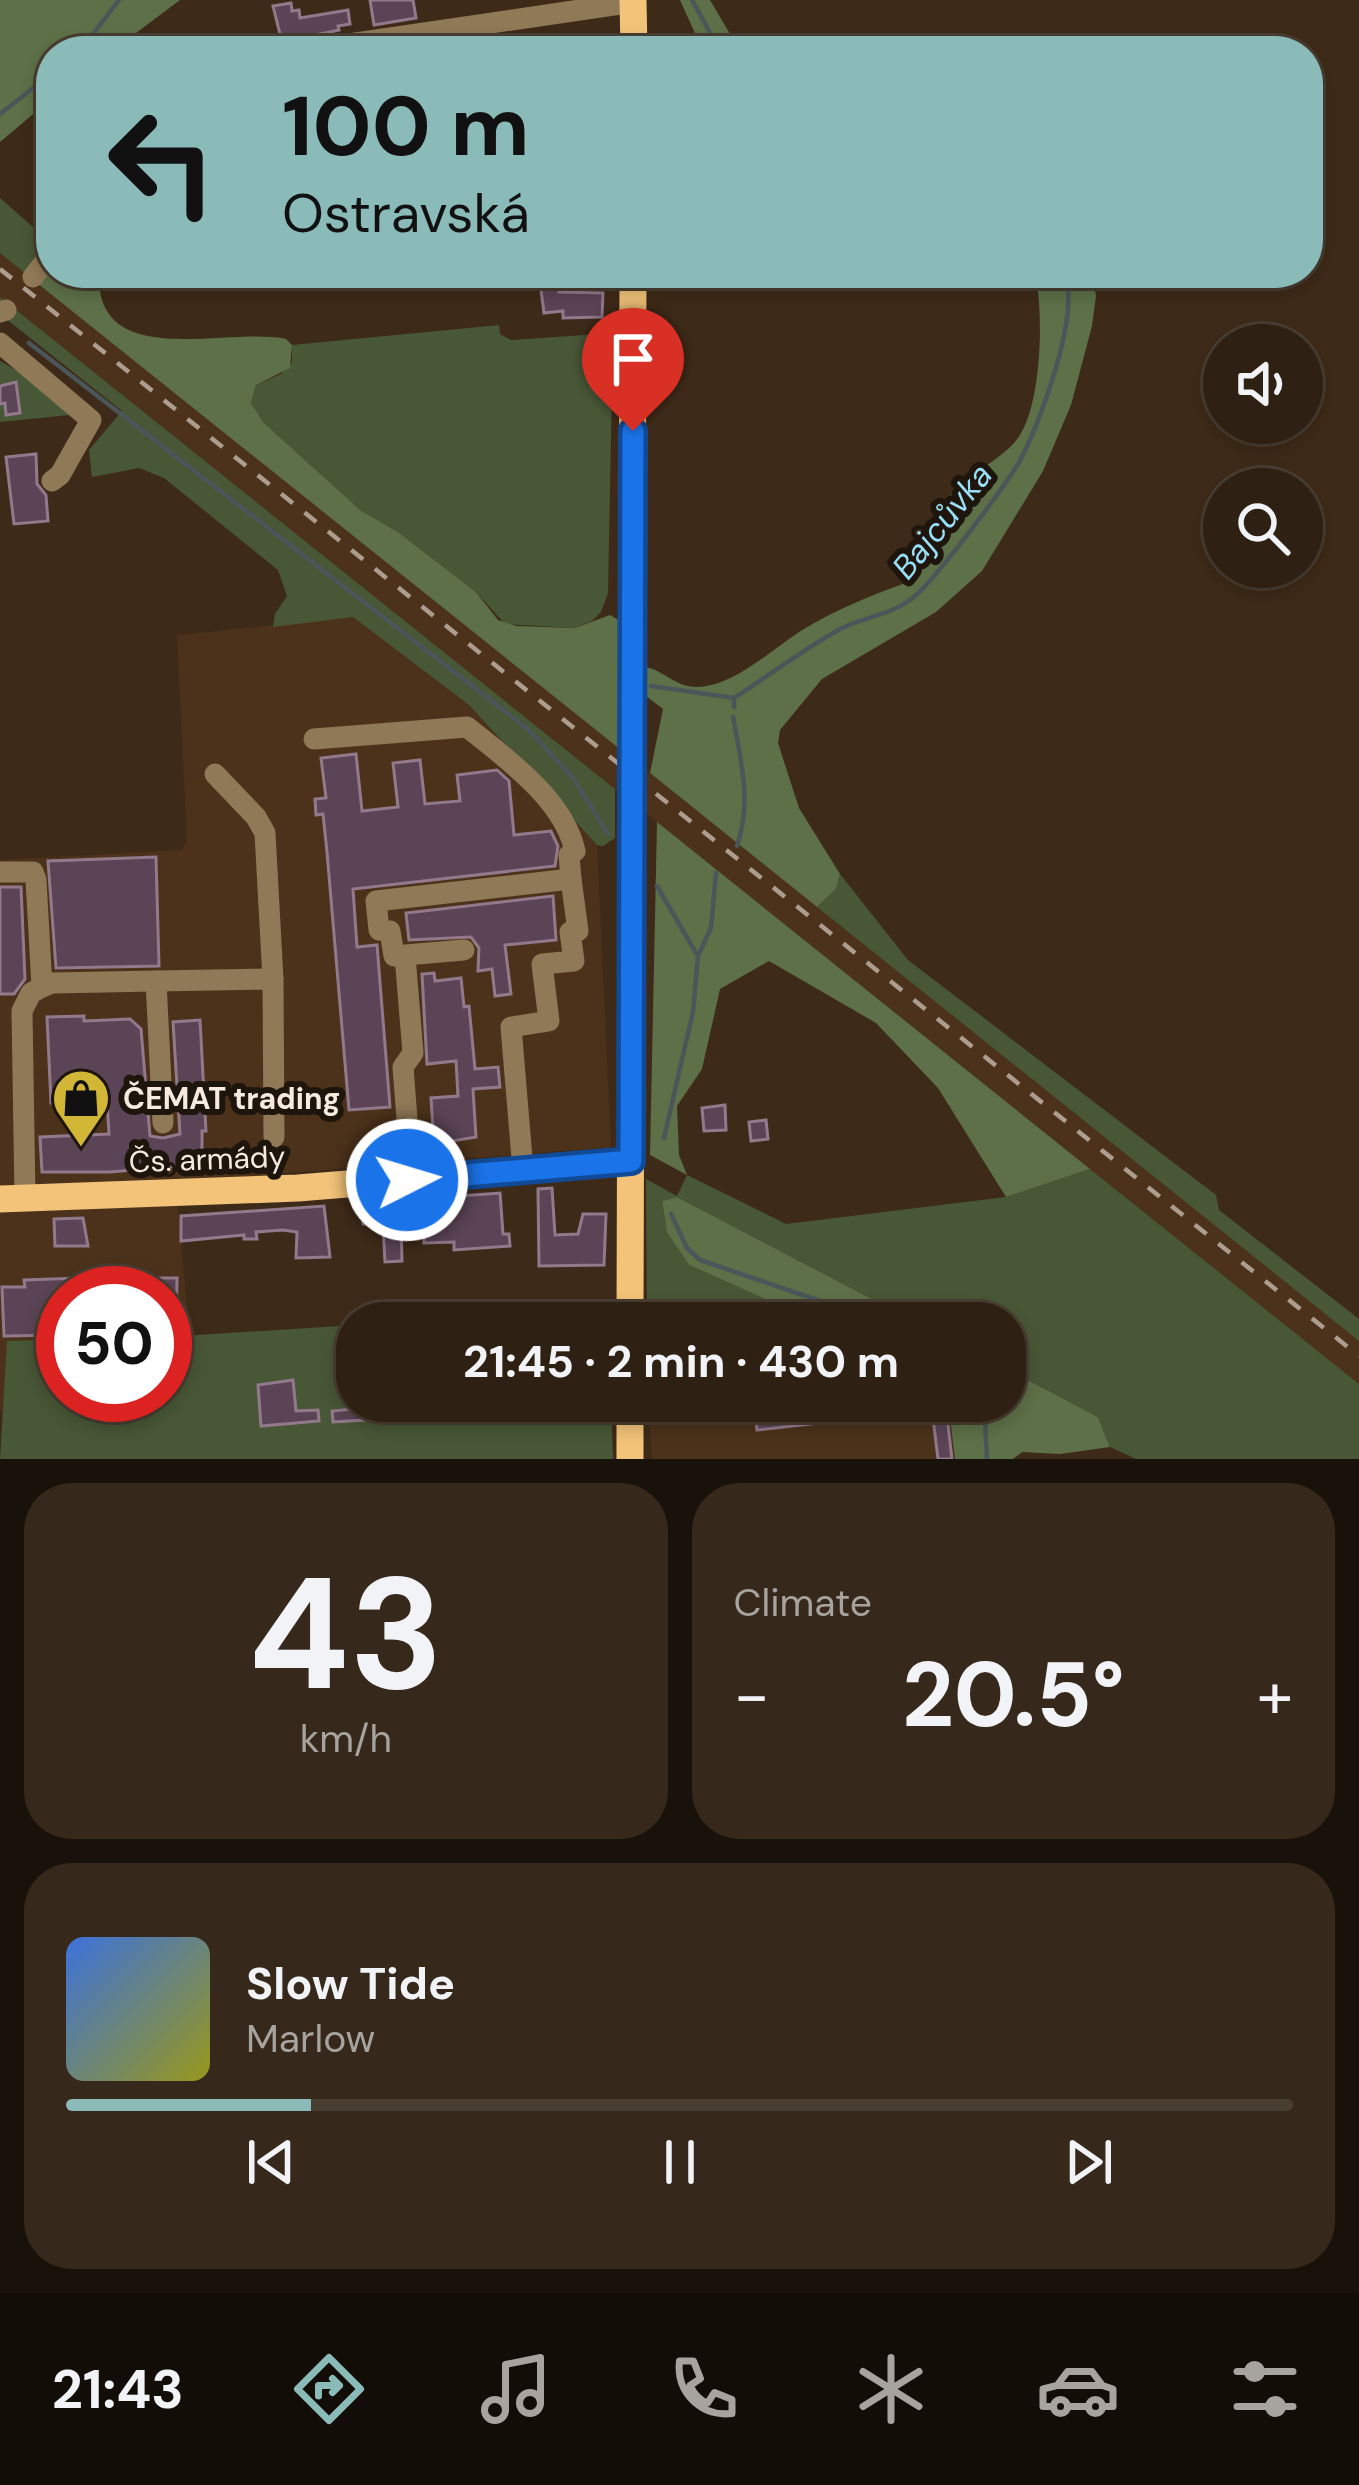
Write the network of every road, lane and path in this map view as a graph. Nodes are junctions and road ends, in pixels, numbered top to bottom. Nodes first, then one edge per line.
1 (633, 1) edge
2 (401, 36) edge
3 (634, 36) edge
4 (36, 273) edge
5 (33, 277) dead end
6 (633, 288) edge
7 (0, 343) edge
8 (52, 481) dead end
9 (314, 740) dead end
10 (215, 774) dead end
11 (0, 872) edge
12 (571, 879) junction
13 (464, 950) dead end
14 (405, 956) junction
15 (273, 979) junction
16 (156, 981) junction
17 (42, 987) junction
18 (163, 1123) dead end
19 (274, 1137) dead end
20 (409, 1145) dead end
21 (631, 1161) junction
22 (523, 1170) junction
23 (13, 1198) edge
24 (630, 1302) edge
25 (630, 1422) edge
26 (630, 1459) edge

1 - 2 street
1 - 3 main road
4 - 5 street
6 - 21 main road
7 - 8 street
9 - 12 street
10 - 15 street
11 - 17 street
12 - 14 street
12 - 22 street
13 - 14 street
14 - 20 street
15 - 16 street
15 - 19 street
16 - 17 street
16 - 18 street
17 - 23 street
21 - 22 main road, Čs. armády
21 - 24 main road
22 - 23 main road, Čs. armády
25 - 26 main road

